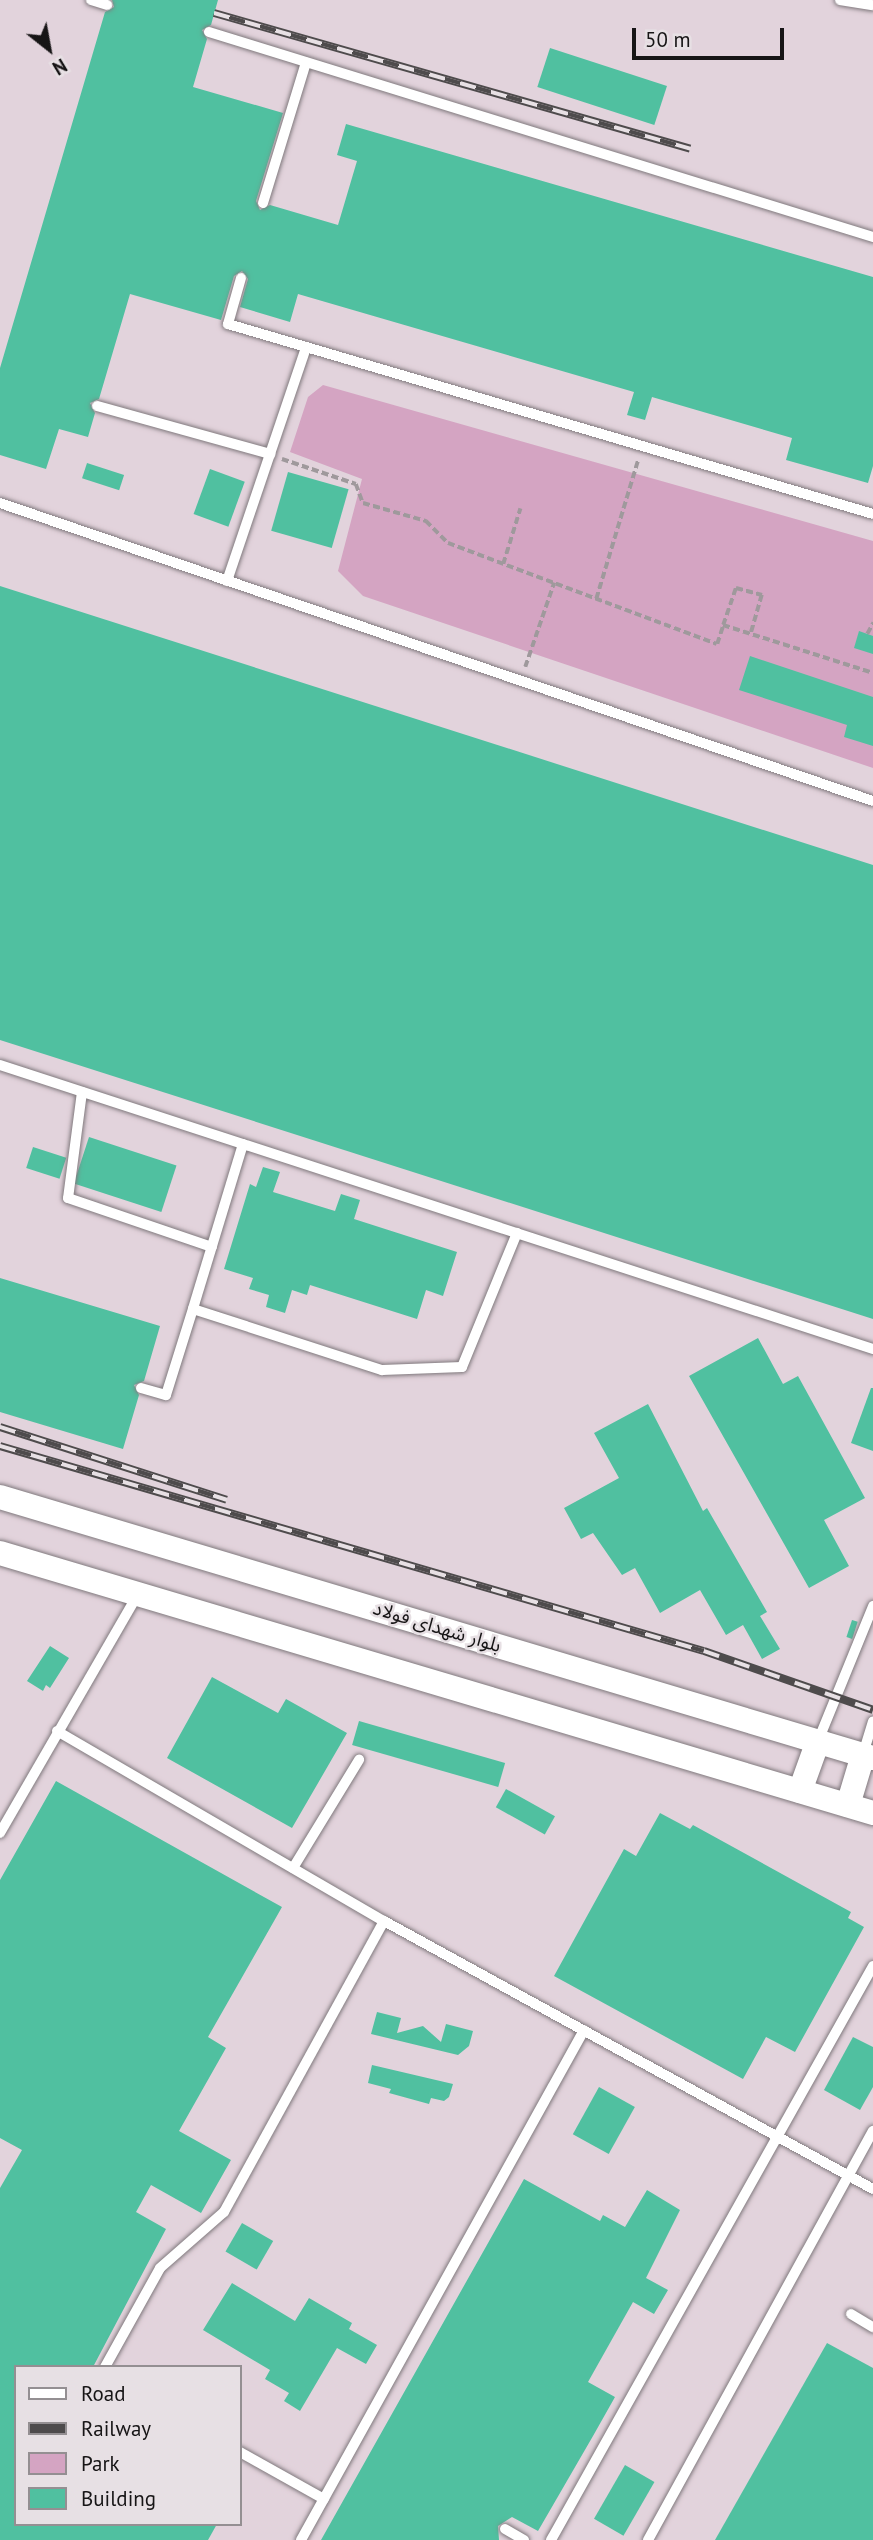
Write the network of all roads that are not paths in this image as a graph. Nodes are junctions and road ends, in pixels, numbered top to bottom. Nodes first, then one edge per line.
1 (90, 0) edge
2 (840, 0) edge
3 (107, 5) dead end
4 (873, 5) edge
5 (209, 32) dead end
6 (306, 62) junction
7 (263, 203) dead end
8 (873, 237) edge
9 (241, 278) dead end
10 (306, 347) junction
11 (97, 406) dead end
12 (270, 454) junction
13 (0, 503) edge
14 (873, 514) edge
15 (227, 581) junction
16 (873, 801) edge
17 (0, 1066) edge
18 (82, 1092) junction
19 (243, 1144) junction
20 (517, 1233) junction
21 (212, 1247) junction
22 (193, 1309) junction
23 (873, 1349) edge
24 (141, 1388) dead end
25 (0, 1497) edge
26 (0, 1553) edge
27 (138, 1594) junction
28 (873, 1606) edge
29 (873, 1722) edge
30 (57, 1731) junction
31 (818, 1741) junction
32 (868, 1756) edge
33 (359, 1760) dead end
34 (800, 1791) junction
35 (848, 1805) junction
36 (873, 1813) edge
37 (0, 1833) edge
38 (293, 1868) junction
39 (384, 1921) junction
40 (873, 1966) edge
41 (584, 2030) junction
42 (873, 2131) edge
43 (777, 2136) junction
44 (847, 2174) junction
45 (873, 2189) edge
46 (851, 2314) dead end
47 (873, 2327) edge
48 (106, 2365) edge
49 (242, 2453) edge
50 (324, 2499) junction
51 (505, 2529) dead end
52 (301, 2540) edge
53 (524, 2540) edge
54 (551, 2540) edge
55 (648, 2540) edge

1 - 3 lane
2 - 4 lane
5 - 6 lane
6 - 7 lane
6 - 8 lane
9 - 10 lane
10 - 12 lane
10 - 14 lane
11 - 12 lane
12 - 15 lane
13 - 15 lane
15 - 16 lane
17 - 18 lane
18 - 19 lane
18 - 21 lane
19 - 20 lane
19 - 21 lane
20 - 22 lane
20 - 23 lane
21 - 22 lane
22 - 24 lane
25 - 31 street, بلوار شهدای فولاد
26 - 27 street
27 - 30 lane
27 - 34 street
28 - 31 lane
29 - 32 lane
30 - 37 lane
30 - 38 lane
31 - 32 street, بلوار شهدای فولاد
31 - 34 street
32 - 35 street
33 - 38 lane
34 - 35 street
35 - 36 street
38 - 39 lane
39 - 41 lane
39 - 48 lane
40 - 43 lane
41 - 43 lane
41 - 50 lane
42 - 44 lane
43 - 44 lane
43 - 54 lane
44 - 45 lane
44 - 55 lane
46 - 47 lane
49 - 50 lane
50 - 52 lane
51 - 53 lane

